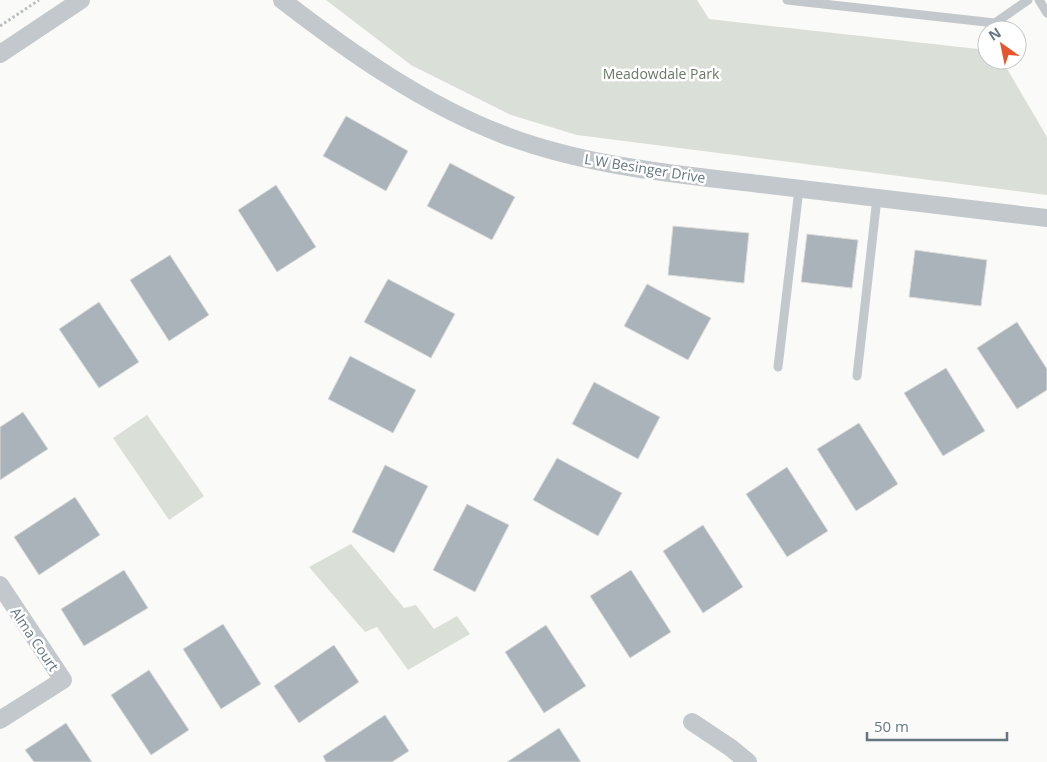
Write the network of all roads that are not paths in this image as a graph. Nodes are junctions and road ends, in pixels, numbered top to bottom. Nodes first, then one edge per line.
1 (81, 0) edge
2 (282, 0) edge
3 (787, 0) edge
4 (1028, 0) edge
5 (1039, 0) edge
6 (1047, 13) edge
7 (0, 54) edge
8 (799, 189) junction
9 (877, 198) junction
10 (1047, 218) edge
11 (778, 367) dead end
12 (857, 376) dead end
13 (0, 586) edge
14 (0, 720) edge
15 (692, 722) dead end
16 (748, 762) edge

1 - 7 street
2 - 8 street, L W Besinger Drive
3 - 4 lane
5 - 6 lane
8 - 9 street, L W Besinger Drive
8 - 11 lane
9 - 10 street, L W Besinger Drive
9 - 12 lane
13 - 14 street, Alma Court
15 - 16 street

